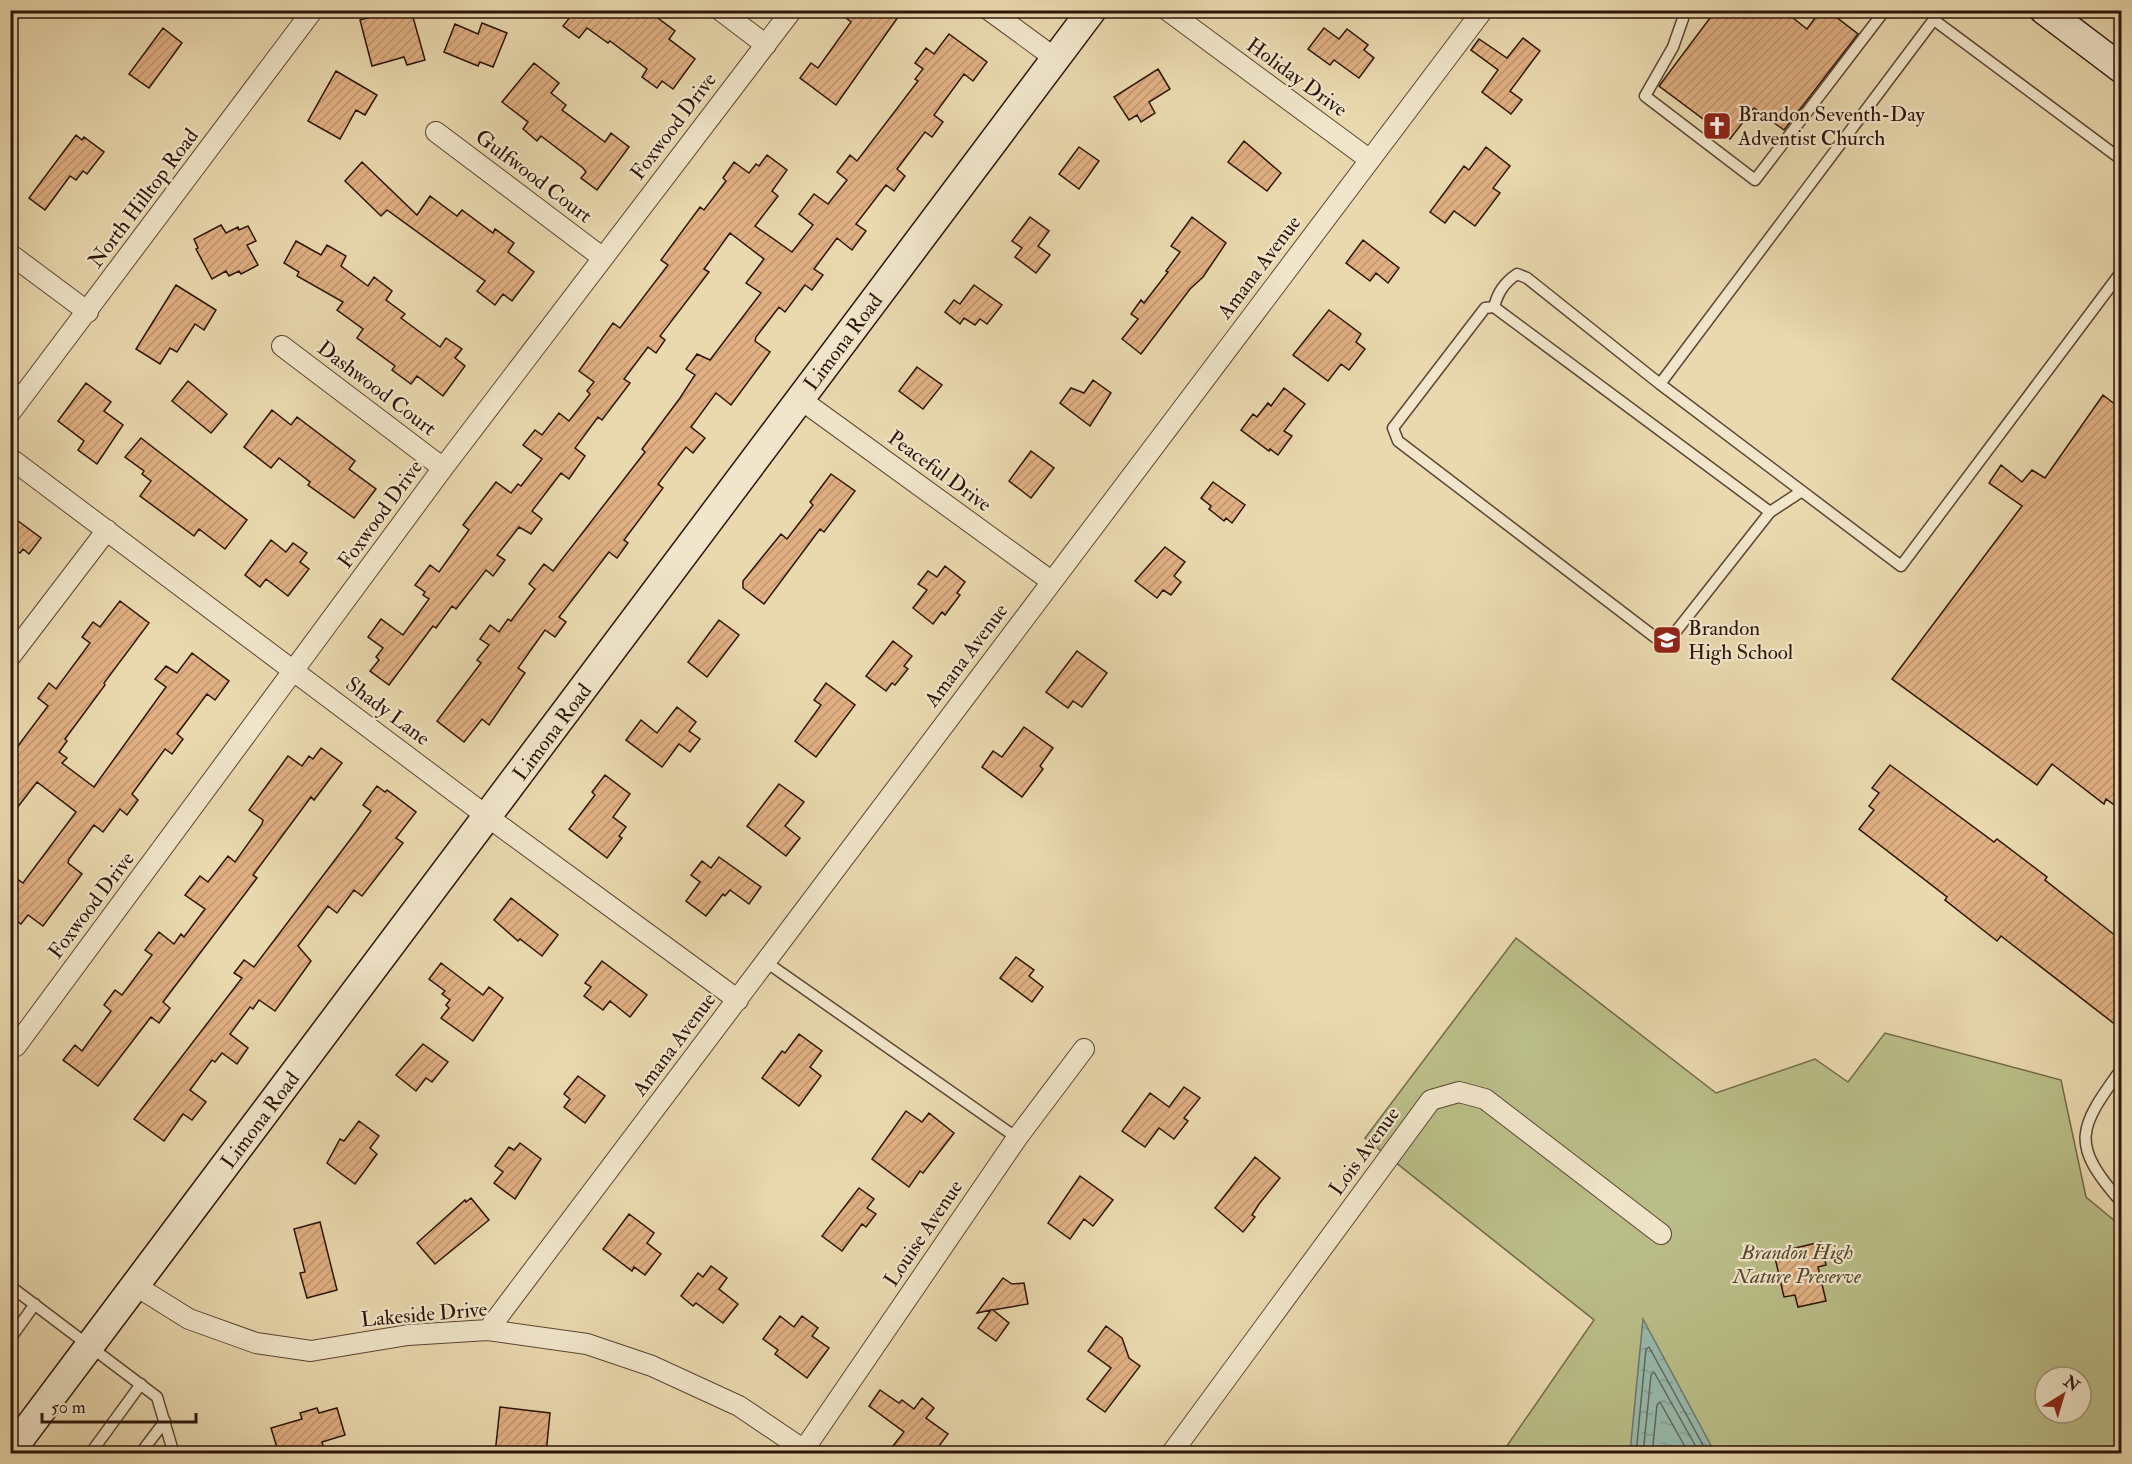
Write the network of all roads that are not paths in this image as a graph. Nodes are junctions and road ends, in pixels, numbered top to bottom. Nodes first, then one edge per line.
1 (313, 10) edge
2 (720, 10) edge
3 (792, 10) edge
4 (989, 10) edge
5 (1092, 10) edge
6 (1167, 10) edge
7 (1483, 10) edge
8 (1686, 10) edge
9 (1886, 10) edge
10 (1941, 10) edge
11 (2044, 10) edge
12 (1934, 20) junction
13 (766, 45) junction
14 (1056, 59) junction
15 (2121, 69) edge
16 (436, 132) dead end
17 (1370, 160) junction
18 (2121, 160) edge
19 (10, 254) edge
20 (603, 258) junction
21 (2121, 271) edge
22 (1494, 307) junction
23 (88, 312) junction
24 (282, 345) dead end
25 (1660, 384) junction
26 (800, 399) junction
27 (10, 413) edge
28 (10, 458) edge
29 (443, 468) junction
30 (1802, 491) junction
31 (1770, 512) junction
32 (107, 530) junction
33 (1051, 581) junction
34 (10, 657) edge
35 (294, 671) junction
36 (488, 817) junction
37 (766, 962) junction
38 (738, 1000) junction
39 (10, 1049) edge
40 (1084, 1049) dead end
41 (2121, 1068) edge
42 (1017, 1138) junction
43 (2121, 1203) edge
44 (1661, 1234) dead end
45 (10, 1286) edge
46 (136, 1286) junction
47 (35, 1304) junction
48 (489, 1330) junction
49 (10, 1339) edge
50 (92, 1345) junction
51 (141, 1384) junction
52 (165, 1421) junction
53 (807, 1451) edge
54 (10, 1452) edge
55 (172, 1452) edge
56 (90, 1454) edge
57 (140, 1454) edge
58 (186, 1454) edge
59 (1171, 1454) edge

1 - 23 street, North Hilltop Road
2 - 13 street
3 - 13 street, Foxwood Drive
4 - 14 street
5 - 14 street, Limona Road
6 - 17 street, Holiday Drive
7 - 17 street, Amana Avenue
8 - 9 lane
10 - 12 lane
11 - 15 street
12 - 18 lane
12 - 25 lane
13 - 20 street, Foxwood Drive
14 - 26 street, Limona Road
16 - 20 street, Gulfwood Court
17 - 33 street, Amana Avenue
19 - 23 street
20 - 29 street, Foxwood Drive
21 - 30 lane
22 - 25 lane
22 - 31 lane
22 - 31 lane
23 - 27 street, North Hilltop Road
24 - 29 street, Dashwood Court
25 - 30 lane
26 - 33 street, Peaceful Drive
26 - 36 street, Limona Road
28 - 32 street, Shady Lane
29 - 35 street, Foxwood Drive
30 - 31 lane
32 - 34 street
32 - 35 street, Shady Lane
33 - 37 street, Amana Avenue
35 - 36 street, Shady Lane
35 - 39 street, Foxwood Drive
36 - 38 street, Shady Lane
36 - 46 street, Limona Road
37 - 38 street, Amana Avenue
37 - 42 lane
38 - 48 street, Amana Avenue
40 - 42 street, Louise Avenue
41 - 43 lane
42 - 53 street, Louise Avenue
44 - 59 street, Lois Avenue
45 - 47 lane
46 - 48 street, Lakeside Drive
46 - 50 street, Limona Road
47 - 49 lane
47 - 50 lane
48 - 53 street, Lakeside Drive
50 - 51 lane
50 - 54 street, Limona Road
51 - 52 lane
51 - 56 lane
52 - 55 lane
52 - 57 lane
55 - 58 lane

